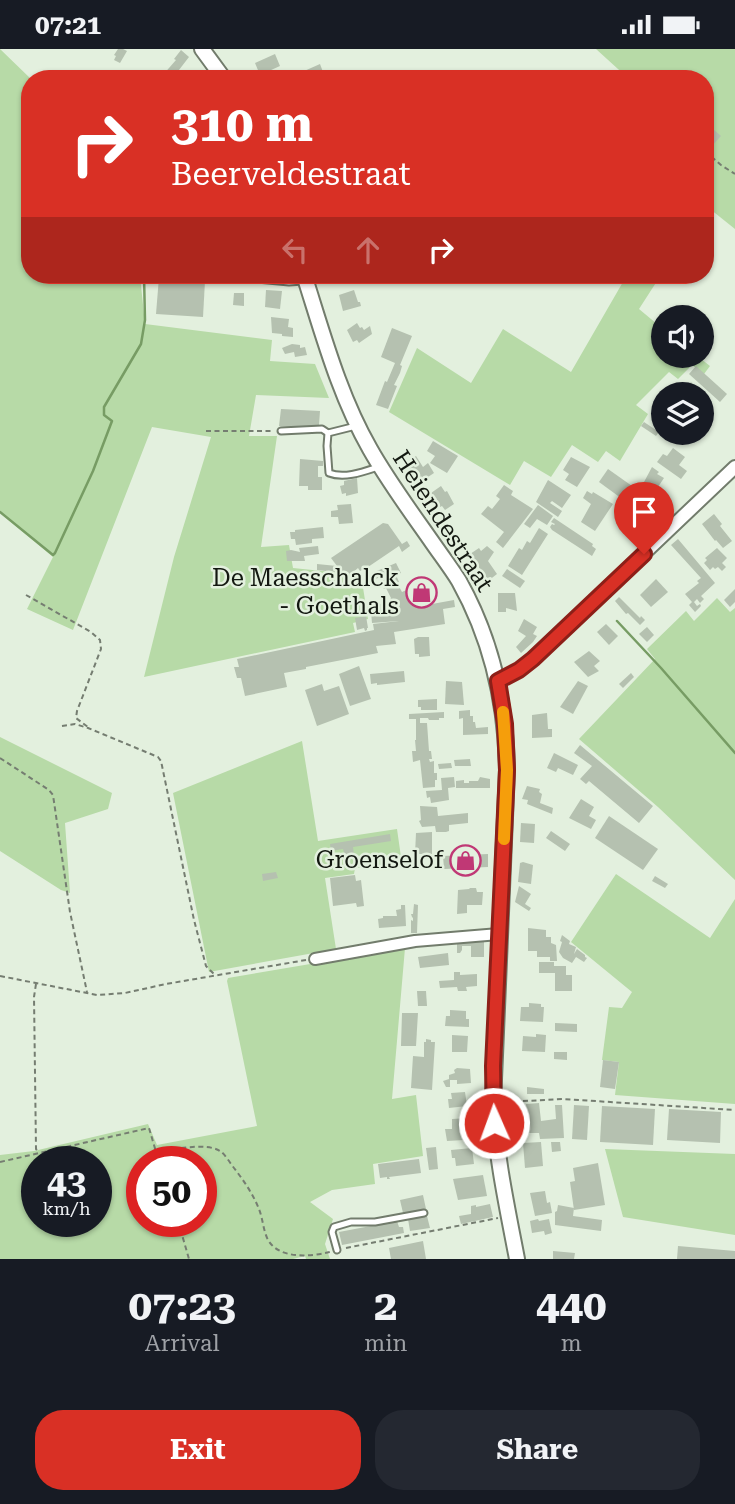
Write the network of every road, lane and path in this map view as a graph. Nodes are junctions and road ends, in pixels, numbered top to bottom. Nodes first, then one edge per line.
1 (202, 49) edge
2 (217, 70) edge
3 (714, 159) edge
4 (735, 174) edge
5 (307, 284) edge
6 (358, 425) junction
7 (206, 431) dead end
8 (281, 431) joint
9 (328, 433) junction
10 (381, 466) junction
11 (735, 467) edge
12 (26, 595) dead end
13 (498, 681) junction
14 (62, 726) dead end
15 (88, 727) junction
16 (0, 758) edge
17 (499, 934) junction
18 (315, 958) joint
19 (216, 976) junction
20 (0, 977) edge
21 (37, 983) junction
22 (88, 993) junction
23 (493, 1103) junction
24 (735, 1110) edge
25 (36, 1146) edge
26 (71, 1146) edge
27 (154, 1146) edge
28 (217, 1150) edge
29 (21, 1157) edge
30 (0, 1162) edge
31 (424, 1213) dead end
32 (508, 1217) junction
33 (183, 1237) edge
34 (337, 1250) junction
35 (189, 1259) edge
36 (517, 1259) edge

1 - 2 main road
3 - 4 path
5 - 6 main road, Heiendestraat
6 - 9 lane
6 - 10 main road, Heiendestraat
7 - 8 path
8 - 9 lane
9 - 10 lane
10 - 13 main road, Heiendestraat
11 - 13 street
12 - 15 path
13 - 17 main road, Heiendestraat
14 - 15 path
15 - 19 path
16 - 22 path
17 - 18 street
17 - 23 main road, Heiendestraat
18 - 19 path
19 - 22 path
20 - 21 path
21 - 22 path
21 - 25 path
23 - 24 path
23 - 32 main road, Heiendestraat
26 - 27 path
28 - 34 path
29 - 30 path
31 - 34 lane
32 - 34 path
32 - 36 main road, Heiendestraat
33 - 35 path

